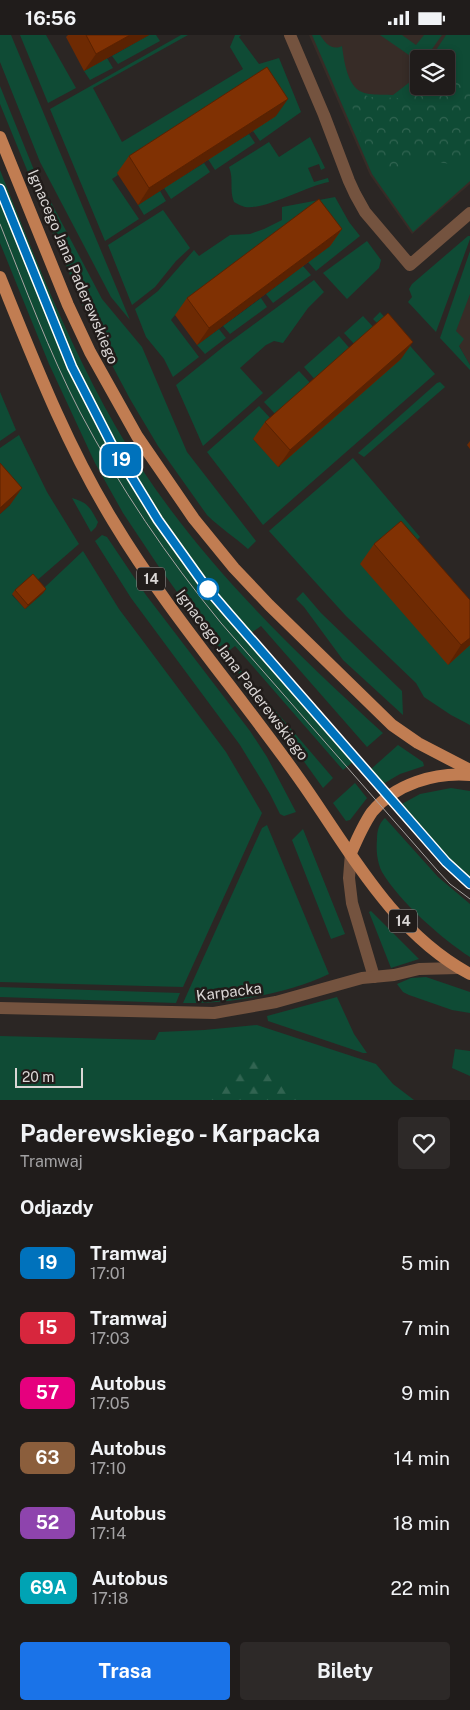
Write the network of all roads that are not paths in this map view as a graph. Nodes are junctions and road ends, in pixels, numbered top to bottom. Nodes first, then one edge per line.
1 (290, 35) edge
2 (0, 137) edge
3 (470, 213) edge
4 (0, 277) edge
5 (470, 770) edge
6 (470, 775) edge
7 (351, 853) junction
8 (458, 967) junction
9 (470, 974) edge
10 (374, 977) junction
11 (0, 1008) edge

1 - 3 street
2 - 5 main road, Ignacego Jana Paderewskiego
4 - 7 main road, Ignacego Jana Paderewskiego / 14
6 - 7 main road
7 - 8 main road, Ignacego Jana Paderewskiego / 14
7 - 10 street
8 - 9 main road, Ignacego Jana Paderewskiego / 14
8 - 10 street, Karpacka
10 - 11 street, Karpacka

